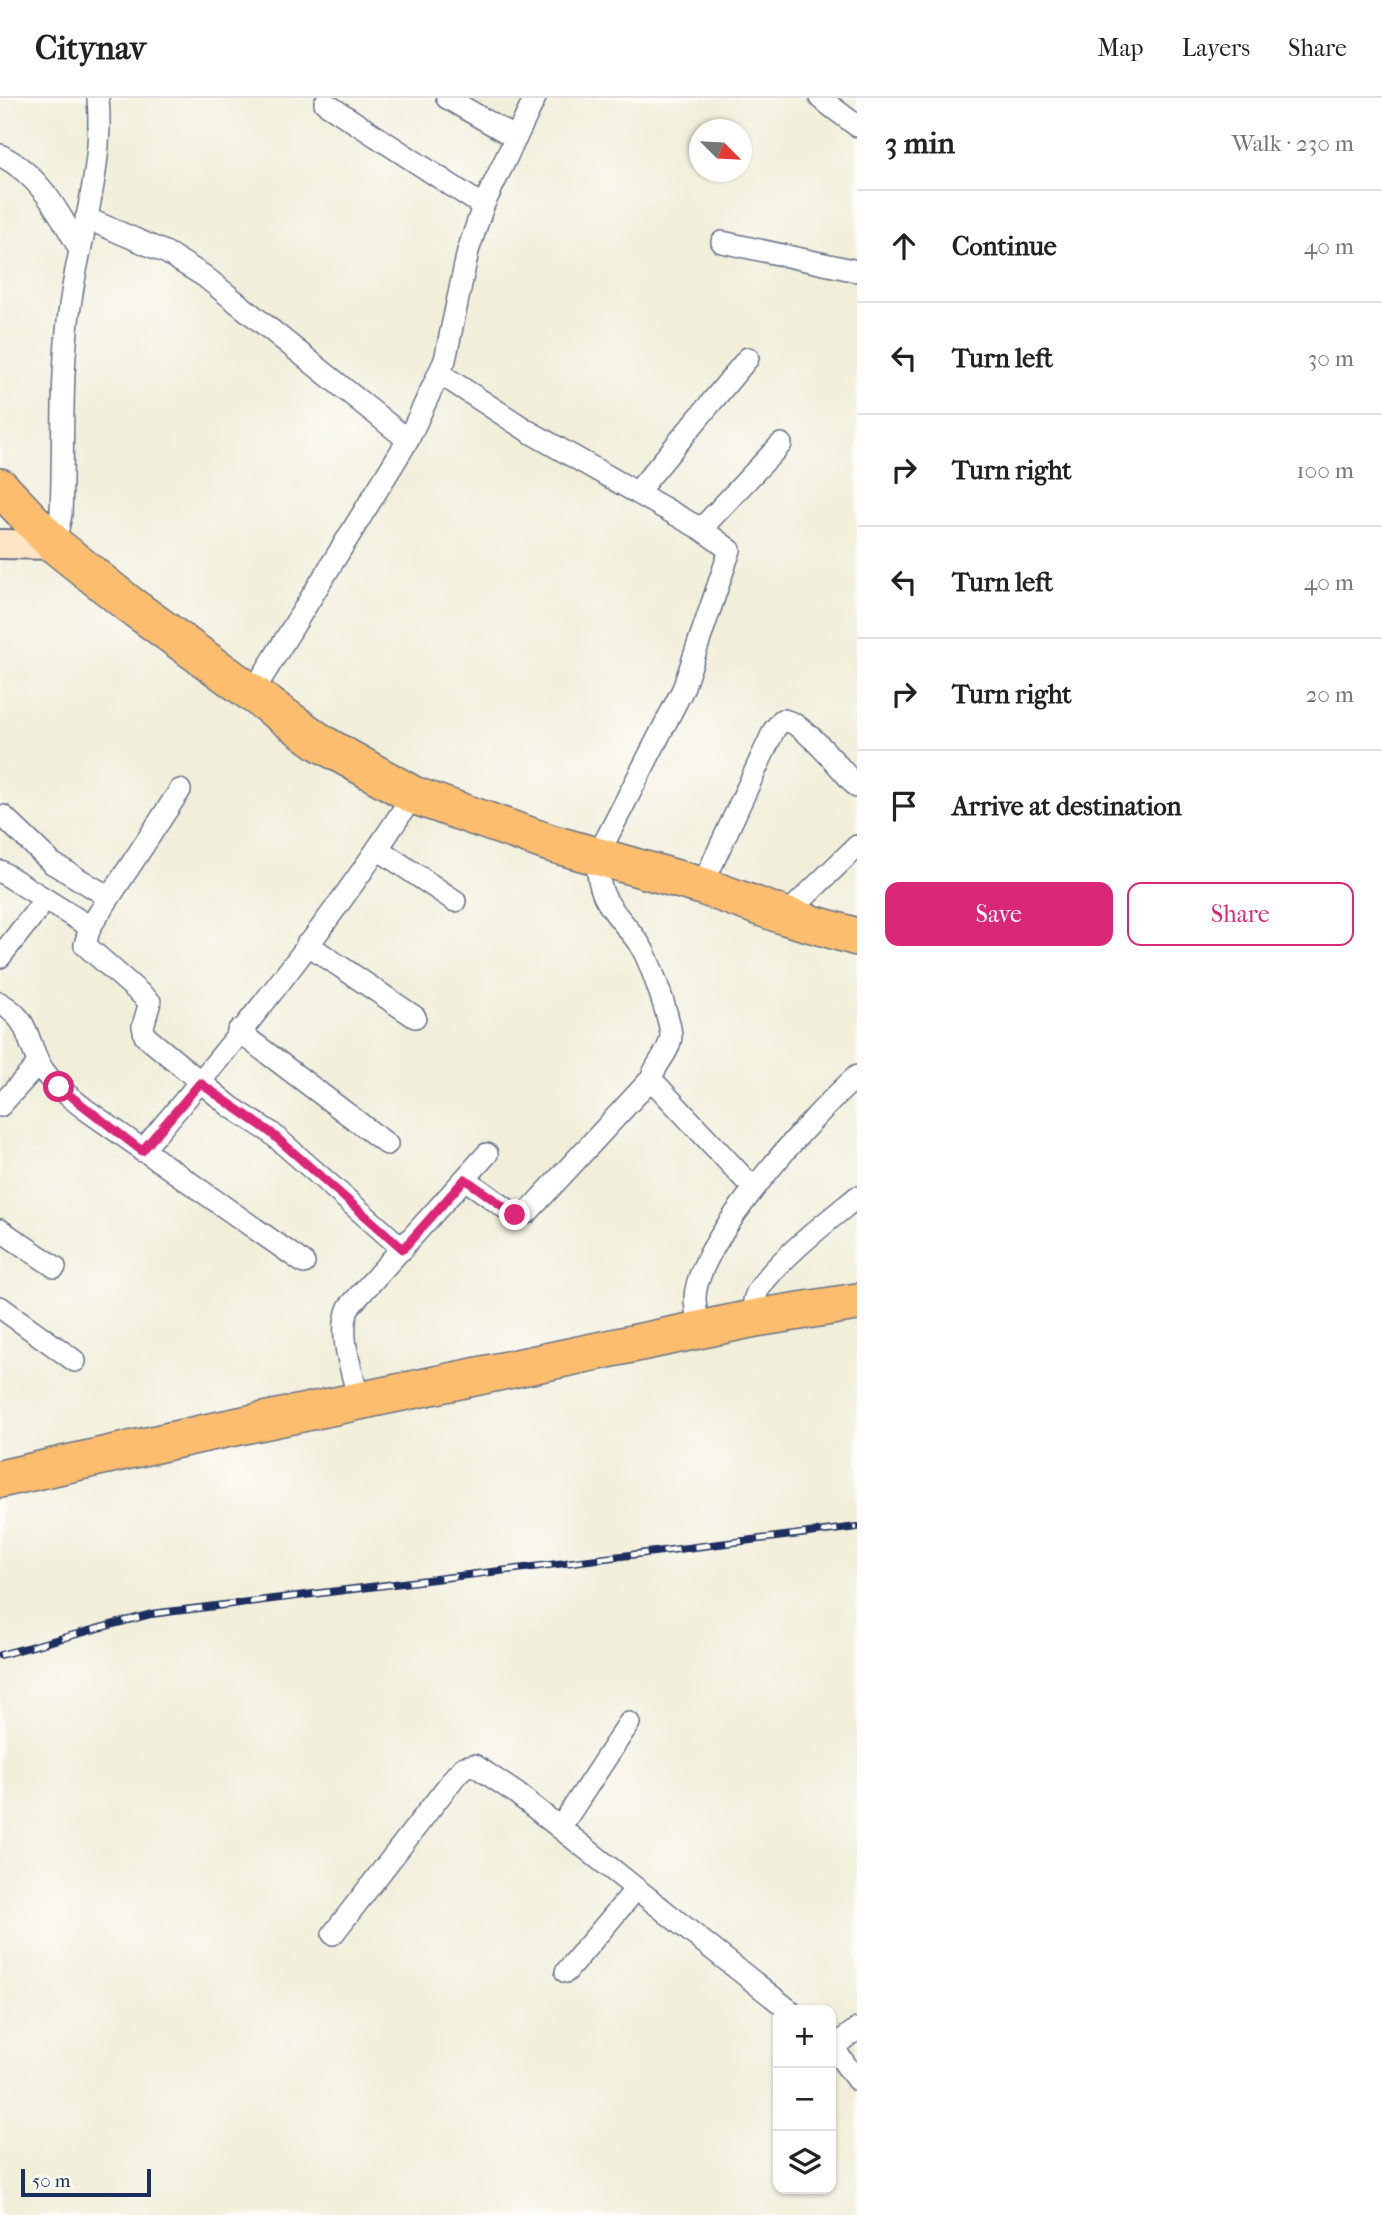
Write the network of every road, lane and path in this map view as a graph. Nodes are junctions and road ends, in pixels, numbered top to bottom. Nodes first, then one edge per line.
1 (98, 98) edge
2 (447, 98) edge
3 (536, 98) edge
4 (820, 98) edge
5 (325, 103) dead end
6 (856, 124) edge
7 (516, 138) junction
8 (0, 155) edge
9 (483, 206) junction
10 (86, 218) junction
11 (722, 242) dead end
12 (79, 250) junction
13 (857, 271) edge
14 (748, 358) dead end
15 (439, 373) junction
16 (408, 440) junction
17 (781, 444) dead end
18 (0, 487) edge
19 (638, 491) junction
20 (701, 528) junction
21 (0, 544) edge
22 (55, 545) junction
23 (253, 692) junction
24 (857, 787) edge
25 (180, 790) dead end
26 (413, 795) junction
27 (3, 816) dead end
28 (857, 846) edge
29 (378, 849) junction
30 (597, 857) junction
31 (0, 871) edge
32 (702, 886) junction
33 (109, 897) junction
34 (45, 900) junction
35 (455, 901) dead end
36 (785, 916) junction
37 (90, 926) junction
38 (857, 937) edge
39 (307, 944) junction
40 (0, 957) edge
41 (0, 1003) edge
42 (415, 1017) dead end
43 (238, 1031) junction
44 (39, 1063) junction
45 (857, 1076) edge
46 (651, 1079) junction
47 (200, 1083) junction
48 (0, 1106) edge
49 (387, 1144) dead end
50 (142, 1151) junction
51 (487, 1154) dead end
52 (465, 1179) junction
53 (753, 1188) junction
54 (857, 1197) edge
55 (0, 1230) edge
56 (403, 1249) junction
57 (304, 1263) dead end
58 (55, 1267) dead end
59 (857, 1302) edge
60 (0, 1307) edge
61 (756, 1318) junction
62 (699, 1330) junction
63 (75, 1361) dead end
64 (359, 1401) junction
65 (0, 1479) edge
66 (629, 1723) dead end
67 (560, 1828) junction
68 (636, 1889) junction
69 (333, 1934) dead end
70 (566, 1972) dead end
71 (783, 2005) edge
72 (857, 2029) edge
73 (836, 2043) edge
74 (836, 2051) edge
75 (857, 2080) edge

1 - 10 street
2 - 7 street
3 - 7 street
4 - 6 street
5 - 9 street
7 - 9 street
8 - 12 street
9 - 15 street
10 - 12 street
10 - 16 street
11 - 13 street
12 - 22 street
14 - 19 street
15 - 16 street
15 - 19 street
16 - 23 street
17 - 20 street
18 - 22 highway
19 - 20 street
20 - 30 street
21 - 22 street
22 - 23 highway
23 - 26 highway
24 - 32 street
25 - 33 street
26 - 29 street
26 - 30 highway
27 - 33 street
28 - 36 street
29 - 35 street
29 - 39 street
30 - 32 highway
30 - 46 street
31 - 34 street
32 - 36 highway
33 - 37 street
34 - 37 street
34 - 40 street
36 - 38 highway
37 - 47 street
39 - 42 street
39 - 43 street
41 - 44 street
43 - 47 street
43 - 49 street
44 - 48 street
44 - 50 street
45 - 53 street
46 - 52 street
46 - 53 street
47 - 50 street
47 - 56 street
50 - 57 street
51 - 52 street
52 - 56 street
53 - 62 street
54 - 61 street
55 - 58 street
56 - 64 street
59 - 61 highway
60 - 63 street
61 - 62 highway
62 - 64 highway
64 - 65 highway
66 - 67 street
67 - 68 street
67 - 69 street
68 - 70 street
68 - 71 street
72 - 73 street
74 - 75 street

